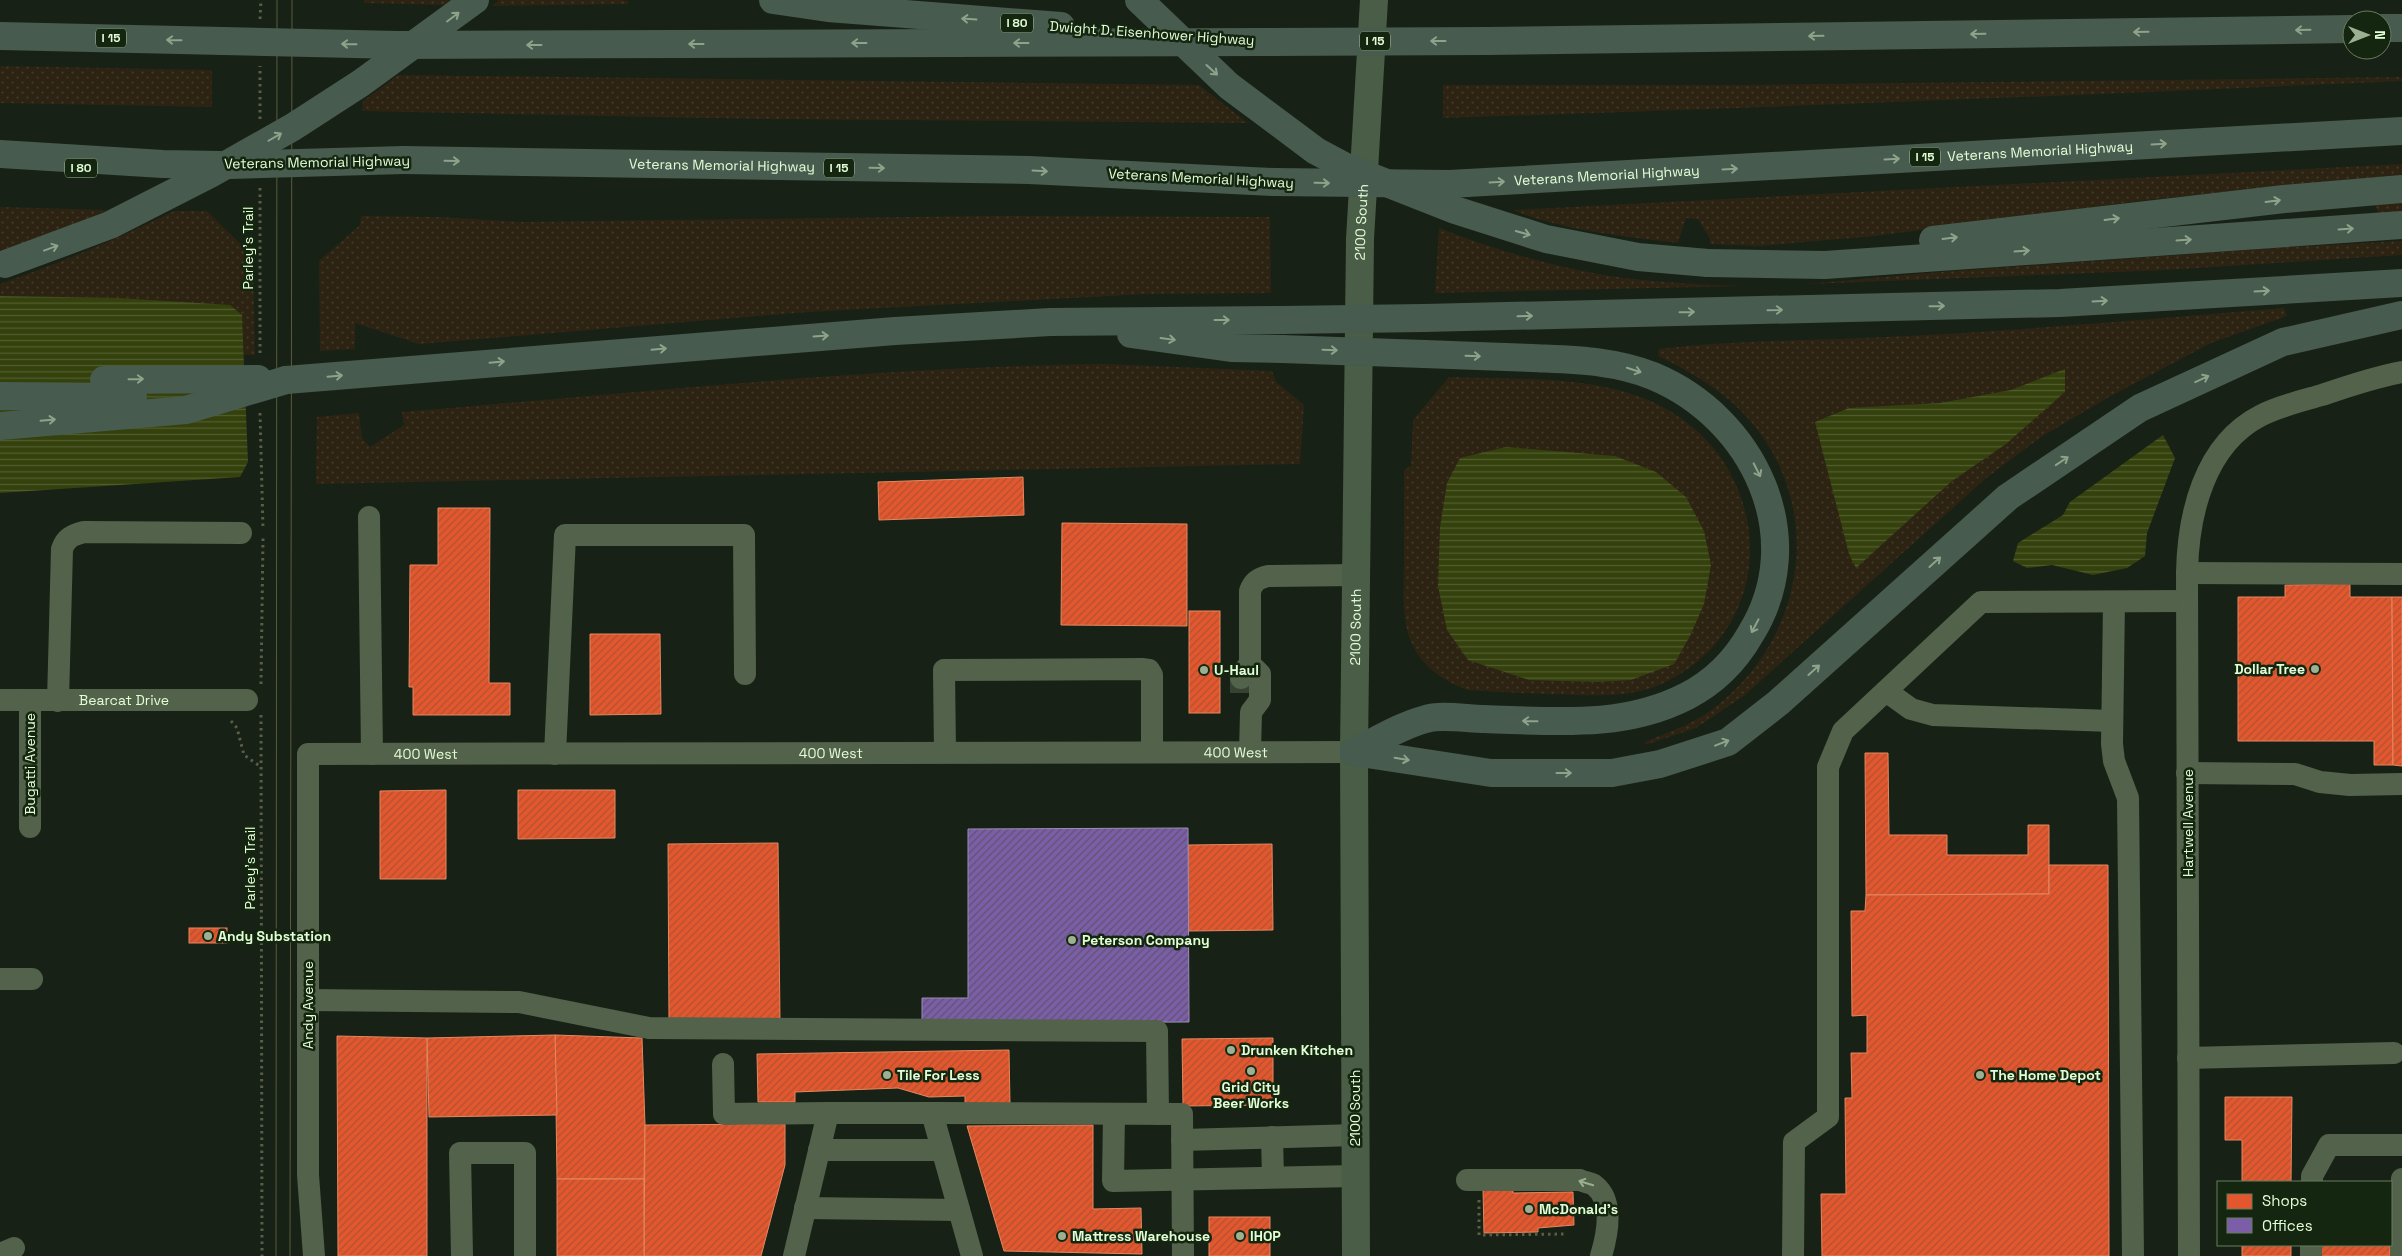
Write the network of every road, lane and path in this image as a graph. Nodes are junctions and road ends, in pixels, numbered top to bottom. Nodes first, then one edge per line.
1 (260, 0) edge
2 (475, 0) edge
3 (773, 0) edge
4 (1139, 0) edge
5 (1374, 0) edge
6 (260, 20) dead end
7 (2342, 29) edge
8 (0, 36) edge
9 (1262, 42) junction
10 (260, 59) dead end
11 (260, 129) dead end
12 (2402, 130) edge
13 (0, 154) edge
14 (163, 164) junction
15 (0, 171) edge
16 (260, 178) dead end
17 (2402, 189) edge
18 (2402, 225) edge
19 (1746, 263) junction
20 (0, 266) edge
21 (2402, 283) edge
22 (2402, 315) edge
23 (1050, 322) junction
24 (260, 365) dead end
25 (2402, 372) edge
26 (0, 377) edge
27 (286, 380) junction
28 (0, 396) edge
29 (260, 404) dead end
30 (0, 426) edge
31 (264, 495) dead end
32 (369, 517) dead end
33 (241, 534) dead end
34 (263, 571) dead end
35 (2187, 573) junction
36 (2402, 574) edge
37 (1356, 575) junction
38 (2187, 601) junction
39 (2114, 602) junction
40 (745, 674) dead end
41 (1886, 691) junction
42 (256, 698) junction
43 (0, 700) edge
44 (30, 700) junction
45 (222, 700) junction
46 (58, 701) junction
47 (2112, 721) junction
48 (946, 752) junction
49 (1152, 752) junction
50 (1250, 752) junction
51 (1354, 752) junction
52 (308, 754) joint
53 (372, 754) junction
54 (555, 754) junction
55 (261, 767) junction
56 (2188, 773) junction
57 (2402, 784) edge
58 (30, 827) dead end
59 (0, 979) edge
60 (32, 979) dead end
61 (308, 1000) junction
62 (2394, 1053) dead end
63 (2188, 1058) junction
64 (723, 1064) dead end
65 (828, 1113) junction
66 (932, 1113) junction
67 (1114, 1114) junction
68 (1158, 1114) junction
69 (1356, 1135) junction
70 (1272, 1138) junction
71 (1182, 1140) junction
72 (2402, 1145) edge
73 (819, 1150) junction
74 (942, 1150) junction
75 (1356, 1176) junction
76 (1272, 1177) junction
77 (1183, 1179) junction
78 (2402, 1179) edge
79 (1473, 1180) joint
80 (2312, 1181) edge
81 (805, 1208) junction
82 (959, 1210) junction
83 (1567, 1234) dead end
84 (262, 1256) edge
85 (314, 1256) edge
86 (462, 1256) edge
87 (525, 1256) edge
88 (794, 1256) edge
89 (972, 1256) edge
90 (1183, 1256) edge
91 (1356, 1256) edge
92 (1601, 1256) edge
93 (1793, 1256) edge
94 (2133, 1256) edge
95 (2189, 1256) edge
96 (2402, 1256) edge

1 - 6 path
20 -> 2 highway, bridge
9 -> 3 highway, Dwight D. Eisenhower Highway / I 80
4 -> 19 highway, bridge
5 - 37 main road, 2100 South
7 -> 9 highway, I 15, bridge
9 -> 8 highway, I 15, bridge
10 - 11 path
14 -> 12 highway, Veterans Memorial Highway / I 15, bridge
13 - 14 highway, Veterans Memorial Highway / I 15
14 - 15 highway, I 80
16 - 24 path, Parley's Trail
19 -> 17 highway
19 -> 18 highway
23 -> 21 highway, bridge
51 -> 22 highway
27 -> 23 highway
23 -> 51 highway, bridge
25 - 35 street, Hartwell Avenue
26 -> 27 highway, bridge
27 - 28 highway, bridge
30 -> 27 highway, bridge
29 - 31 path
32 - 53 street
33 - 46 street
34 - 42 path, Parley's Trail
35 - 36 street
35 - 38 street, Hartwell Avenue
37 - 50 street
37 - 51 main road, 2100 South
38 - 39 street
38 - 56 street, Hartwell Avenue
39 - 41 street
39 - 47 street
40 - 54 street
41 - 47 street
41 - 93 street
42 - 45 street, Bearcat Drive
42 - 55 path, Parley's Trail
43 - 44 street, Bearcat Drive
44 - 46 street, Bearcat Drive
44 - 58 street, Bugatti Avenue
45 - 46 street, Bearcat Drive
45 - 55 path
47 - 94 street
48 - 49 street, 400 West
48 - 49 street
48 - 54 street, 400 West
49 - 50 street, 400 West
50 - 51 street, 400 West
51 - 69 main road, 2100 South
52 - 53 street, 400 West
52 - 61 street, Andy Avenue
53 - 54 street, 400 West
55 - 84 path, Parley's Trail
56 - 57 street
56 - 63 street, Hartwell Avenue
59 - 60 street
61 - 68 street
61 - 85 street, Andy Avenue
62 - 63 street
63 - 95 street, Hartwell Avenue
64 - 65 street
65 - 66 street
65 - 73 street
66 - 67 street
66 - 74 street
67 - 68 street
67 - 77 street
68 - 71 street
69 - 70 street
69 - 75 main road, 2100 South
70 - 71 street
70 - 76 street
71 - 77 street
72 - 80 street
73 - 74 street
73 - 81 street
74 - 82 street
75 - 76 street
75 - 91 main road, 2100 South
76 - 77 street
77 - 90 street
78 - 96 street
79 - 83 path
92 -> 79 street
81 - 82 street
81 - 88 street
82 - 89 street
86 - 87 street

